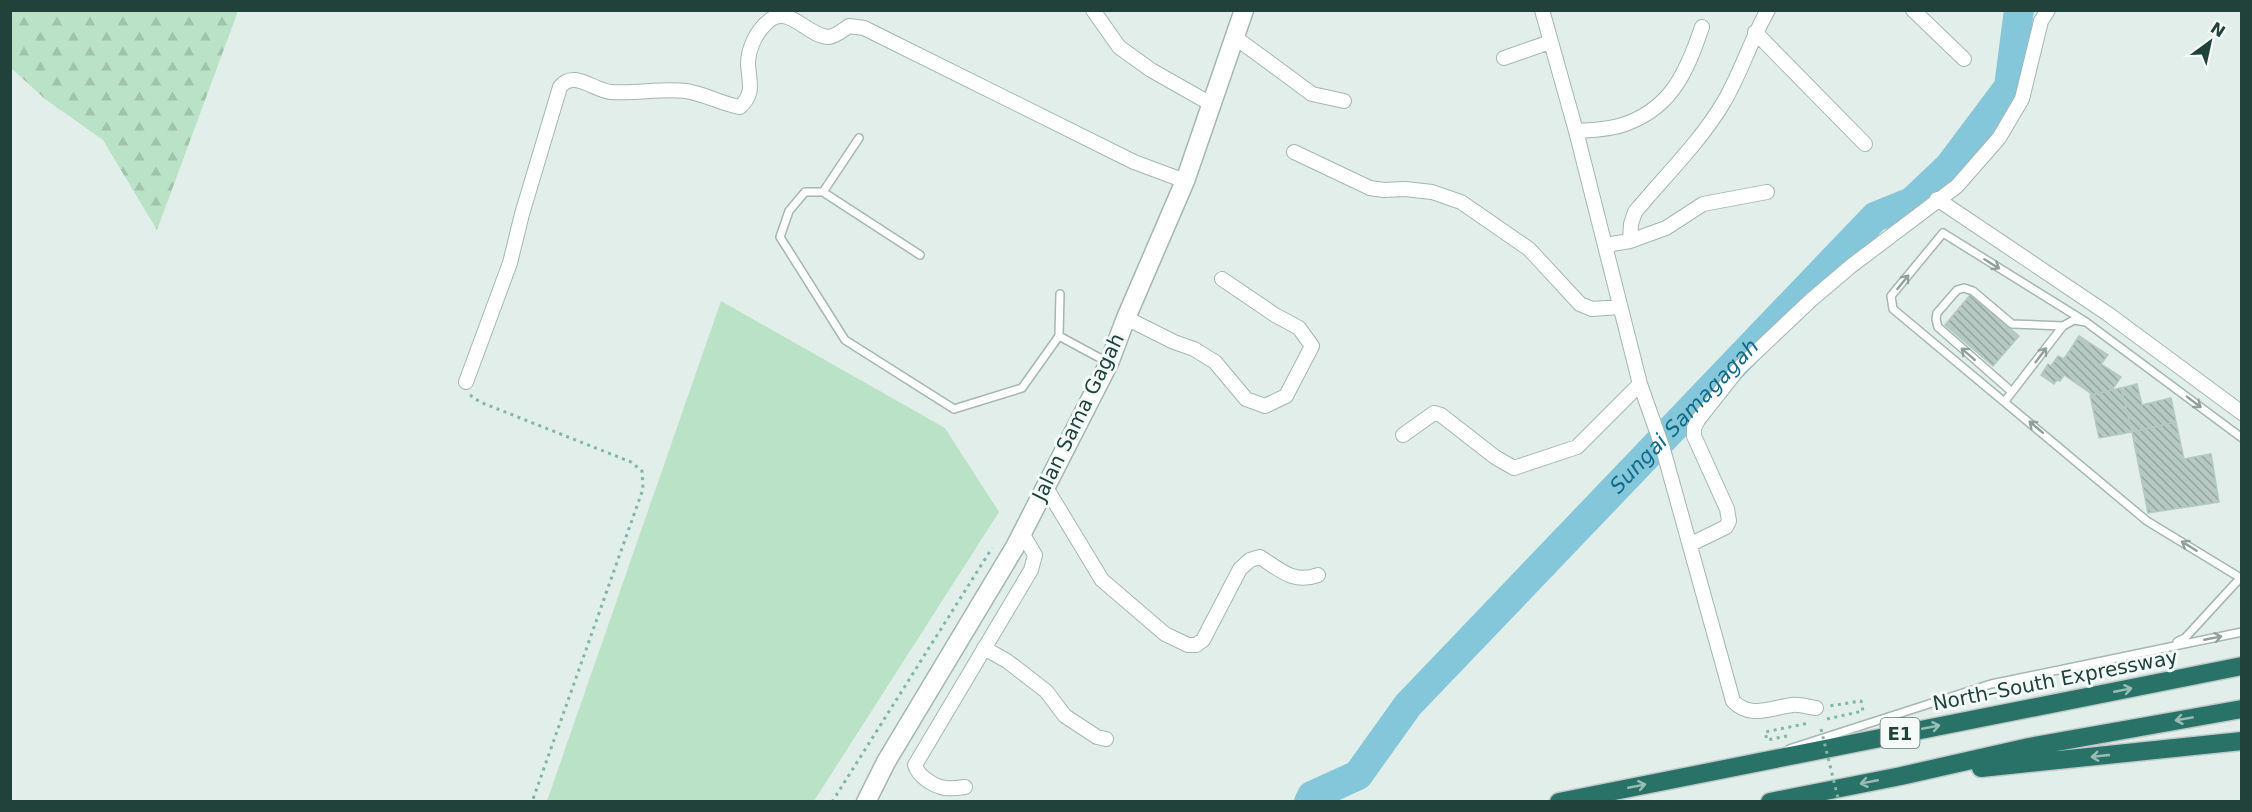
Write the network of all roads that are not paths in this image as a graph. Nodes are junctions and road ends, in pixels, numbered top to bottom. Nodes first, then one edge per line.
1 (1093, 10) edge
2 (1244, 10) edge
3 (1542, 10) edge
4 (1768, 10) edge
5 (1913, 10) edge
6 (2048, 10) edge
7 (1702, 27) dead end
8 (1755, 32) junction
9 (1236, 38) junction
10 (1550, 42) junction
11 (1504, 58) dead end
12 (1964, 59) dead end
13 (1344, 101) dead end
14 (1211, 104) junction
15 (1576, 131) junction
16 (859, 138) dead end
17 (1865, 144) dead end
18 (1294, 152) dead end
19 (1185, 182) junction
20 (823, 192) junction
21 (1767, 192) dead end
22 (1937, 199) junction
23 (1630, 241) junction
24 (1605, 245) junction
25 (920, 255) dead end
26 (1222, 279) dead end
27 (1060, 294) dead end
28 (1619, 308) junction
29 (1125, 318) junction
30 (2086, 322) junction
31 (2063, 326) junction
32 (1059, 336) junction
33 (1109, 363) junction
34 (466, 382) road end
35 (1640, 384) junction
36 (2012, 392) junction
37 (2005, 401) junction
38 (2241, 413) edge
39 (1403, 435) dead end
40 (2241, 438) edge
41 (1045, 486) junction
42 (1022, 533) junction
43 (1691, 544) junction
44 (1318, 575) dead end
45 (2240, 577) edge
46 (2241, 632) edge
47 (2167, 646) junction
48 (984, 648) junction
49 (2241, 666) edge
50 (1816, 708) road end
51 (2241, 709) edge
52 (1106, 739) dead end
53 (2241, 741) edge
54 (1763, 761) junction
55 (1902, 776) junction
56 (965, 787) dead end
57 (866, 801) edge
58 (1559, 801) edge
59 (1770, 801) edge

1 - 14 street
2 - 9 street, Jalan Sama Gagah
3 - 10 street
4 - 8 street
5 - 12 street
6 - 22 street
7 - 15 street
8 - 17 street
8 - 23 street
9 - 13 street
9 - 14 street, Jalan Sama Gagah
10 - 11 street
10 - 15 street
14 - 19 street, Jalan Sama Gagah
15 - 24 street
16 - 20 lane
18 - 28 street
19 - 29 street, Jalan Sama Gagah
19 - 34 street
20 - 25 lane
20 - 32 lane
21 - 23 street
22 - 38 street
22 - 43 street
23 - 24 street
24 - 28 street
26 - 29 street
27 - 32 lane
28 - 35 street
29 - 33 street, Jalan Sama Gagah
30 - 31 lane
37 -> 30 lane
30 -> 40 lane
36 -> 31 lane
36 -> 31 lane
32 - 33 lane
33 - 41 street, Jalan Sama Gagah
35 - 39 street
35 - 43 street
36 - 37 lane
45 -> 37 lane
41 - 42 street, Jalan Sama Gagah
41 - 44 street
42 - 48 street
42 - 57 street, Jalan Sama Gagah
43 - 50 street
45 - 47 lane
47 -> 46 lane
47 - 54 lane
48 - 52 street
48 - 56 street
54 -> 49 highway, North–South Expressway / E1
51 -> 55 highway, E1
53 -> 55 highway
58 -> 54 highway, North–South Expressway / E1
55 -> 59 highway, E1

